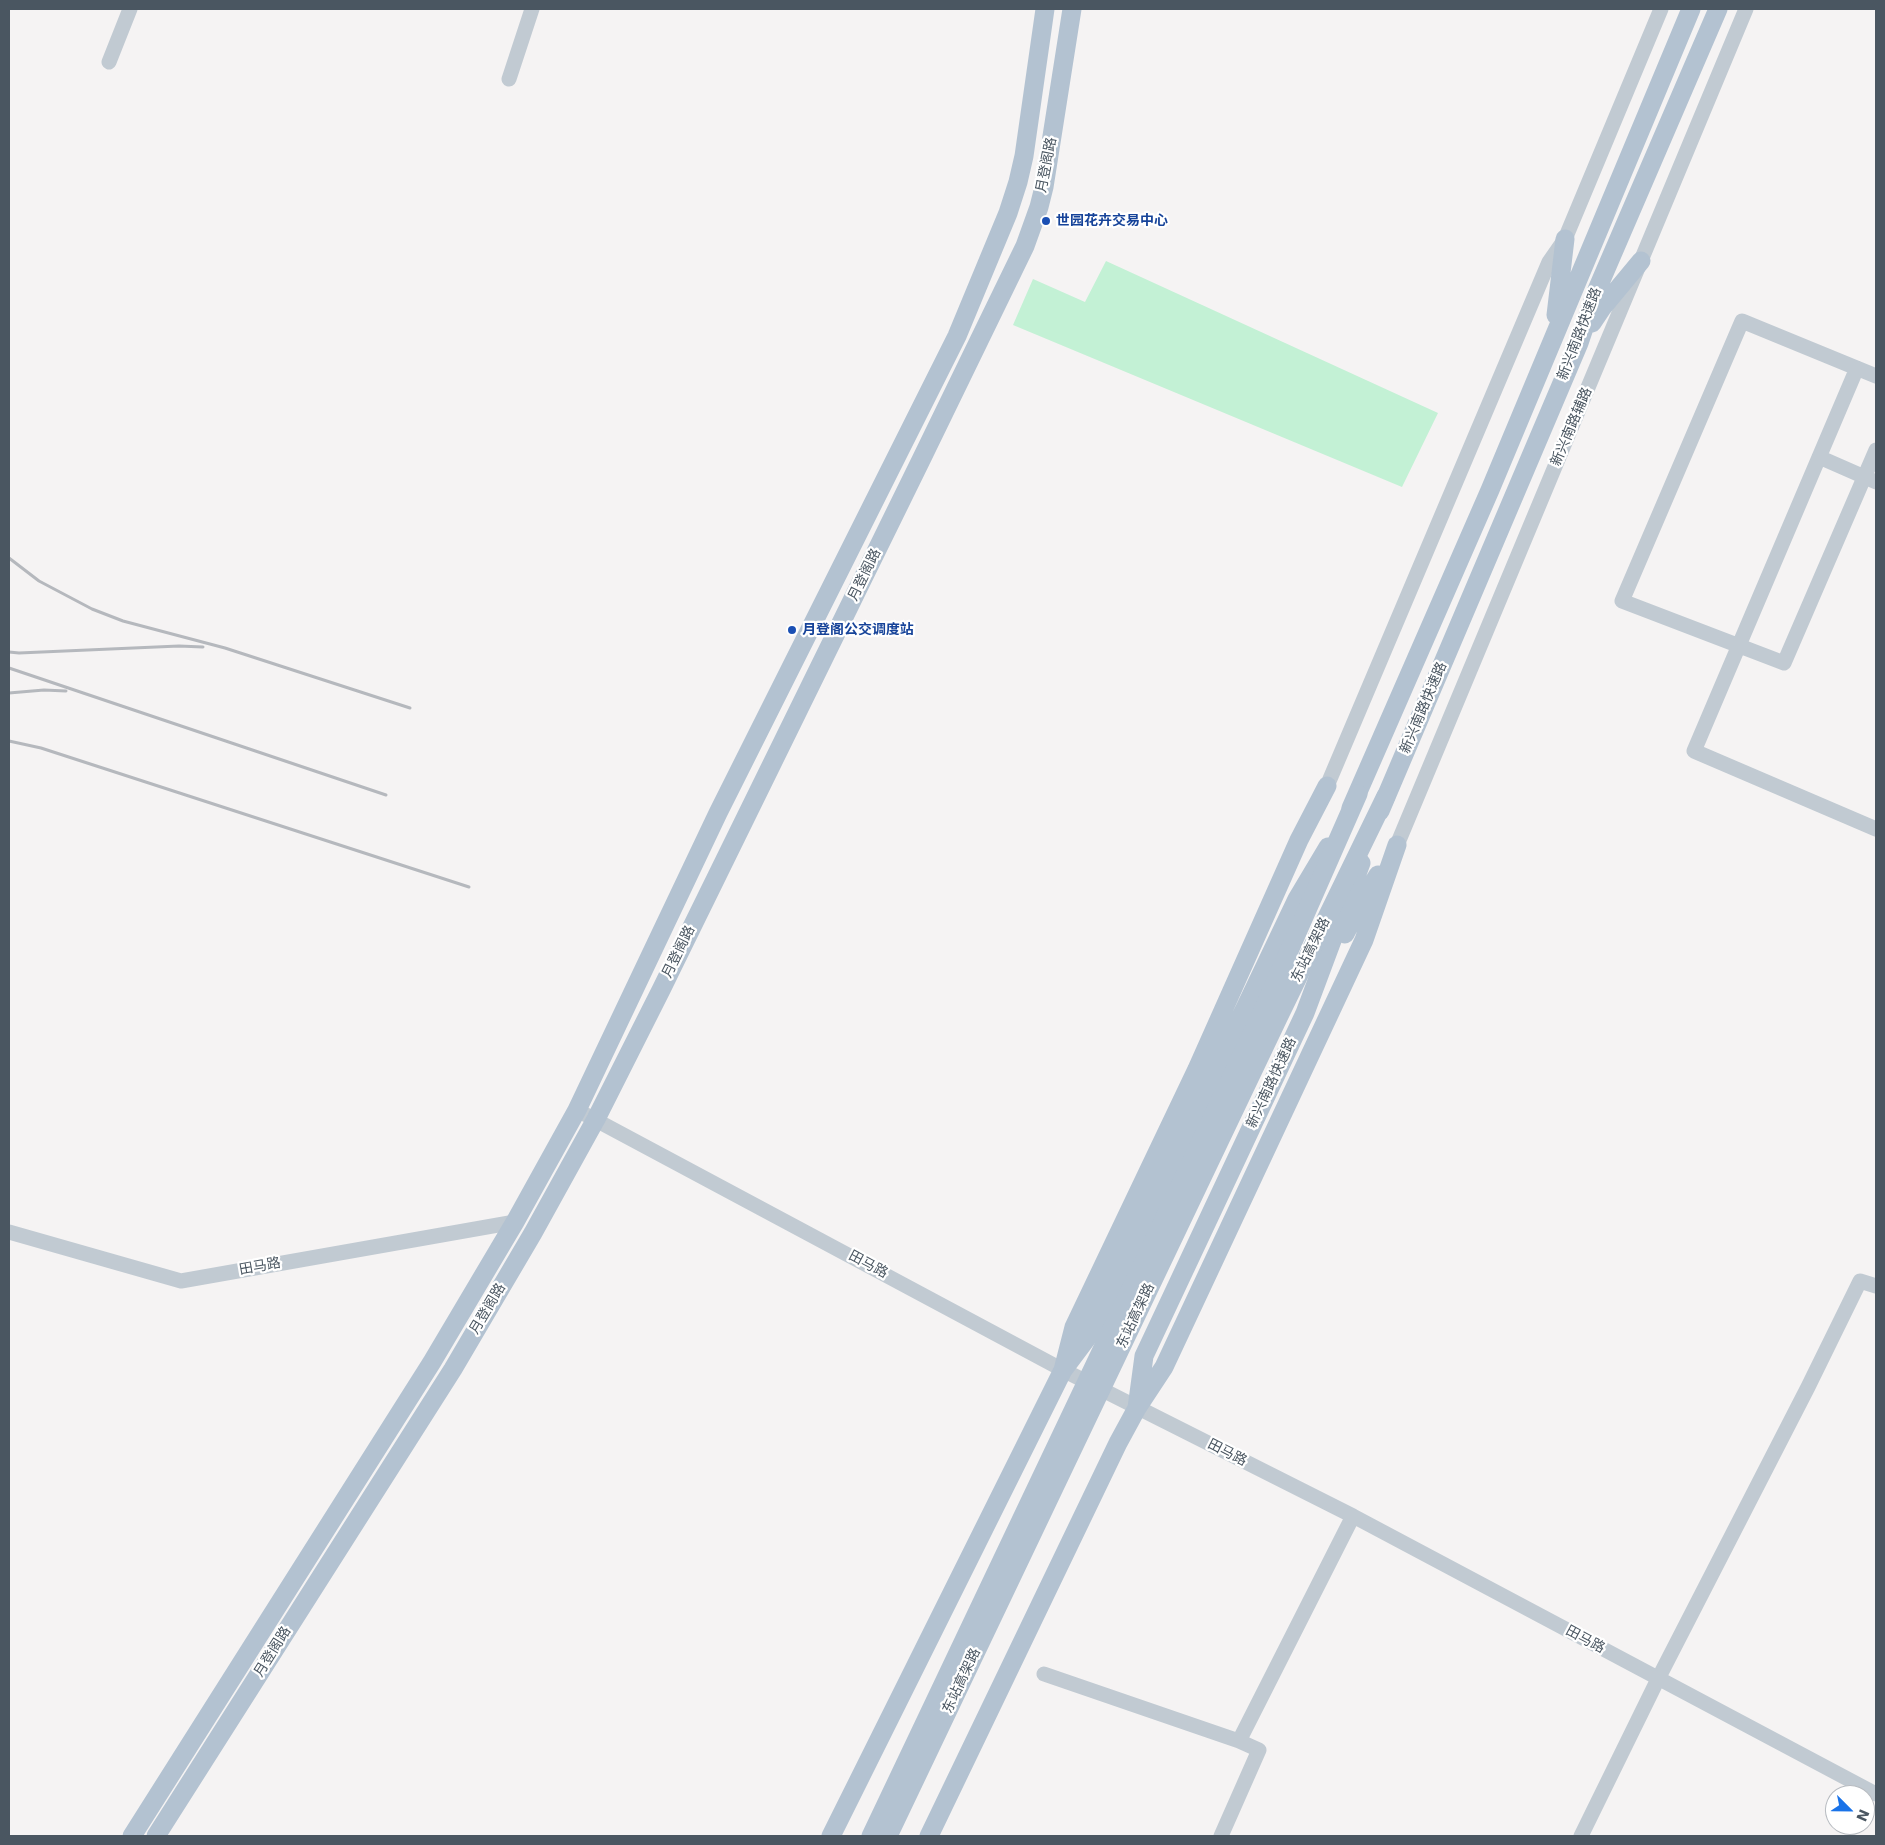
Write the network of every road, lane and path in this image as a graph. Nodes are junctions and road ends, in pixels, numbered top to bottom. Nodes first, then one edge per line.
1 (130, 9) edge
2 (532, 9) edge
3 (1045, 9) edge
4 (1072, 9) edge
5 (1661, 9) edge
6 (1691, 9) edge
7 (1718, 9) edge
8 (1746, 9) edge
9 (108, 62) dead end
10 (509, 79) dead end
11 (1565, 239) junction
12 (1641, 261) junction
13 (1554, 337) junction
14 (1579, 343) junction
15 (1857, 368) junction
16 (1876, 376) edge
17 (1876, 450) edge
18 (1819, 457) junction
19 (1870, 480) edge
20 (1739, 646) junction
21 (1327, 786) junction
22 (1358, 794) junction
23 (1386, 796) junction
24 (1876, 829) edge
25 (1397, 844) junction
26 (1297, 899) junction
27 (1305, 1013) junction
28 (578, 1110) junction
29 (596, 1119) junction
30 (515, 1222) junction
31 (9, 1232) edge
32 (1876, 1286) edge
33 (1063, 1370) junction
34 (1137, 1408) junction
35 (1353, 1516) junction
36 (1044, 1674) dead end
37 (1658, 1679) junction
38 (1239, 1741) junction
39 (1876, 1794) edge
40 (132, 1836) edge
41 (156, 1836) edge
42 (831, 1836) edge
43 (871, 1836) edge
44 (888, 1836) edge
45 (929, 1836) edge
46 (1221, 1836) edge
47 (1581, 1836) edge

1 - 9 street
2 - 10 street
3 - 28 main road, 月登阁路
4 - 29 main road, 月登阁路
5 - 11 street
6 - 13 main road, 新兴南路快速路
7 - 14 main road, 新兴南路快速路
8 - 12 street, 新兴南路辅路
11 - 13 main road
11 - 21 street
12 - 14 main road
12 - 25 street, 新兴南路辅路
13 - 22 main road, 新兴南路快速路
14 - 23 main road, 新兴南路快速路
15 - 16 street
15 - 18 street
15 - 20 street
17 - 19 street
18 - 19 street
18 - 20 street
19 - 20 street
20 - 24 street
21 - 26 main road
21 - 33 main road
22 - 26 main road, 新兴南路快速路
22 - 43 main road, 东站高架路, bridge
23 - 27 main road, 新兴南路快速路
23 - 44 main road, 东站高架路, bridge
25 - 27 main road
25 - 34 main road
26 - 33 main road, 新兴南路快速路
27 - 34 main road, 新兴南路快速路
28 - 29 street, 田马路
28 - 30 main road, 月登阁路
29 - 33 street, 田马路
29 - 41 main road, 月登阁路
30 - 31 street, 田马路
30 - 40 main road, 月登阁路
32 - 37 street
33 - 34 street, 田马路
33 - 42 main road
34 - 35 street, 田马路
34 - 45 main road
35 - 37 street, 田马路
35 - 38 street
36 - 38 street
37 - 39 street, 田马路
37 - 47 street
38 - 46 street

